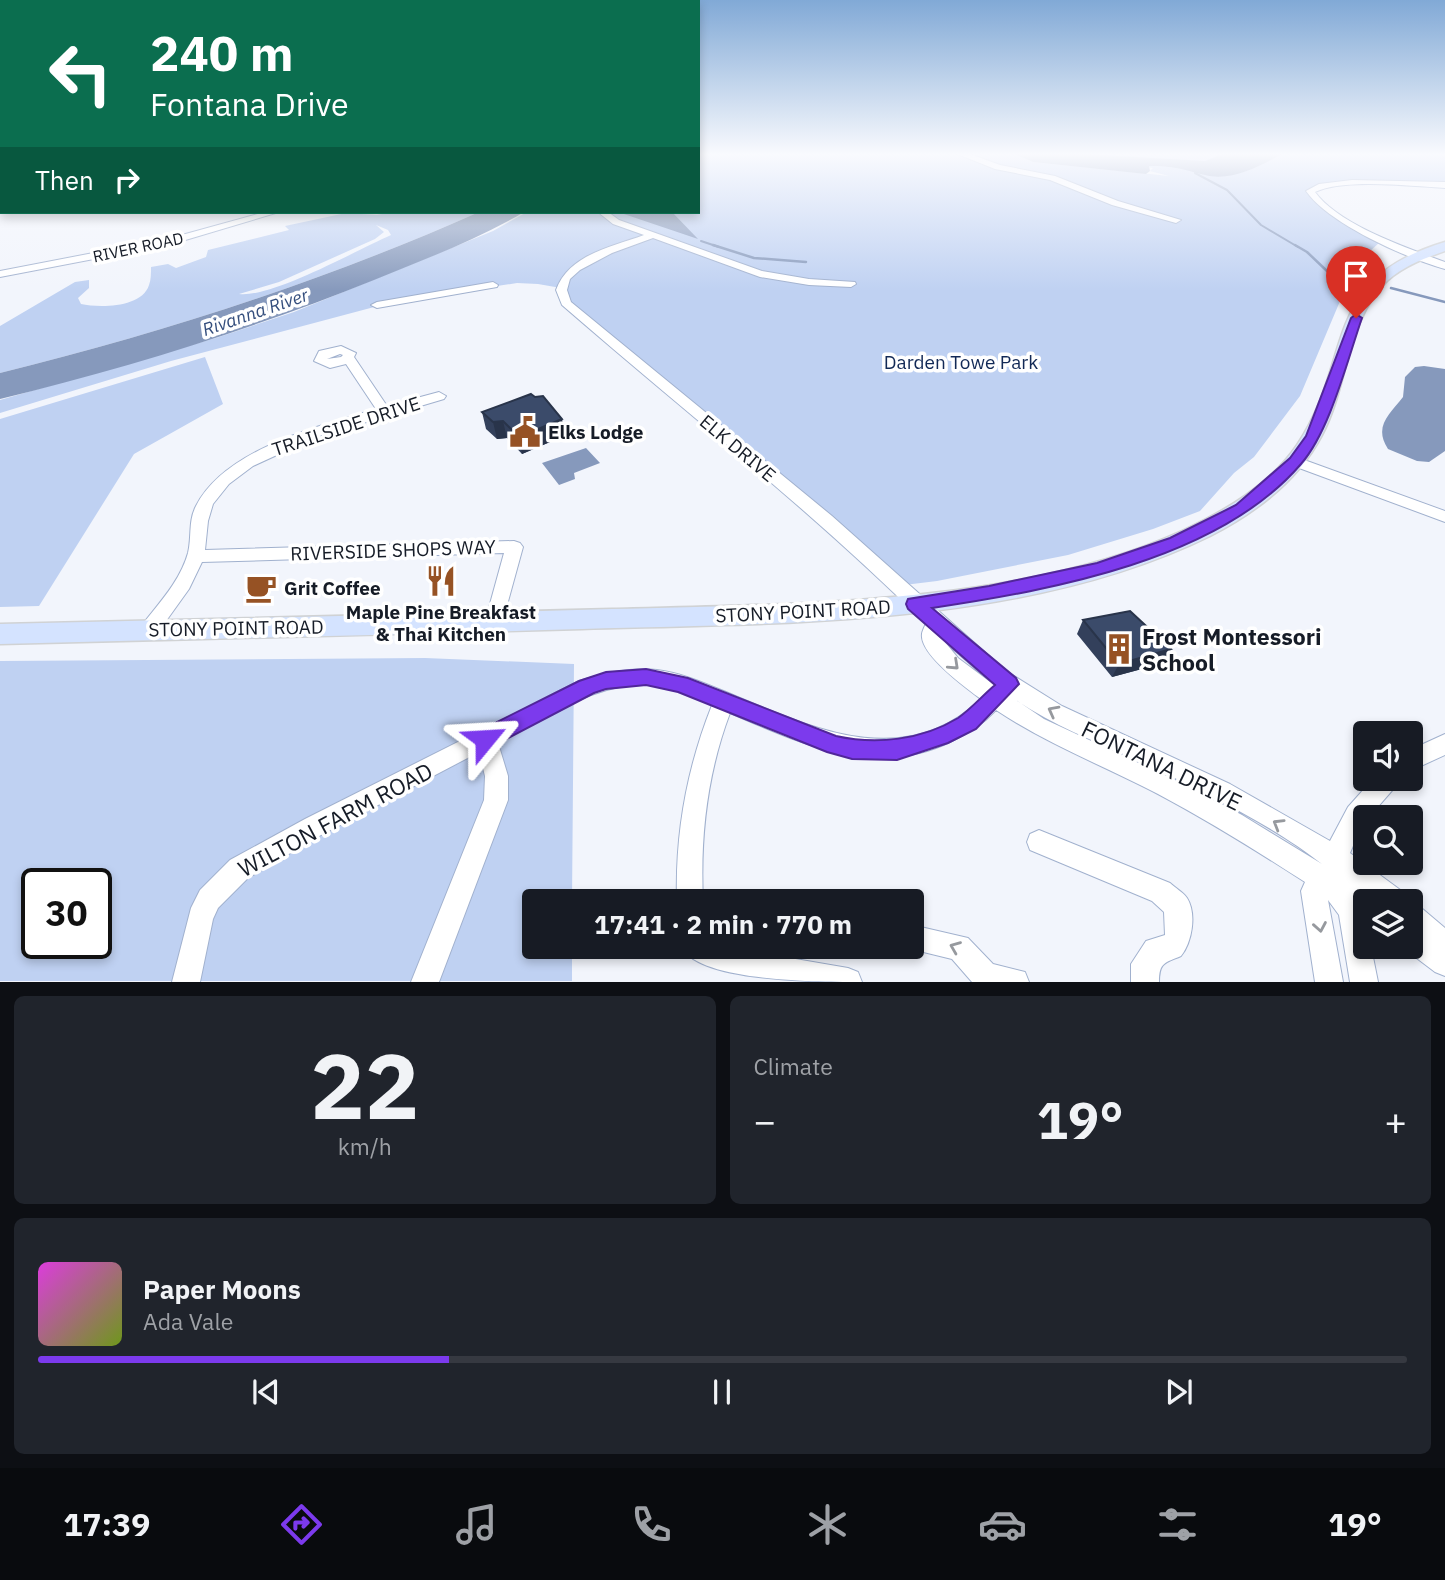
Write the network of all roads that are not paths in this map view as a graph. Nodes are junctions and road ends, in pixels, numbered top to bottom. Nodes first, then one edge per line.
1 (1105, 199) edge
2 (1314, 199) edge
3 (267, 214) edge
4 (605, 214) edge
5 (1176, 220) dead end
6 (653, 235) junction
7 (1445, 246) edge
8 (1419, 256) junction
9 (1445, 266) edge
10 (0, 275) edge
11 (851, 284) dead end
12 (493, 285) dead end
13 (377, 305) dead end
14 (348, 358) dead end
15 (439, 396) dead end
16 (385, 412) junction
17 (1296, 461) junction
18 (1445, 517) edge
19 (196, 556) junction
20 (915, 604) junction
21 (494, 622) junction
22 (149, 630) junction
23 (0, 634) edge
24 (1001, 691) junction
25 (724, 701) junction
26 (485, 739) junction
27 (1445, 744) edge
28 (1423, 755) edge
29 (1377, 791) edge
30 (1039, 842) dead end
31 (1333, 871) junction
32 (690, 889) edge
33 (1379, 889) edge
34 (1353, 892) edge
35 (1423, 927) edge
36 (924, 940) edge
37 (1423, 946) edge
38 (1445, 946) edge
39 (718, 959) edge
40 (1445, 962) edge
41 (982, 979) edge
42 (186, 982) edge
43 (425, 982) edge
44 (848, 982) edge
45 (1015, 982) edge
46 (1145, 982) edge
47 (1329, 982) edge
48 (1364, 982) edge

1 - 5 street
2 - 8 street
3 - 10 street, RIVER ROAD
4 - 6 street
6 - 11 street
6 - 20 street, ELK DRIVE
7 - 8 main road, STONY POINT ROAD
8 - 9 street
8 - 17 main road, STONY POINT ROAD
12 - 13 street
14 - 16 street
15 - 16 street, TRAILSIDE DRIVE
16 - 19 street, TRAILSIDE DRIVE
17 - 18 street
17 - 20 main road, STONY POINT ROAD
19 - 21 street, RIVERSIDE SHOPS WAY
19 - 22 street, TRAILSIDE DRIVE
20 - 21 main road, STONY POINT ROAD
20 - 24 street, ELK DRIVE
21 - 22 main road, STONY POINT ROAD
22 - 23 main road, STONY POINT ROAD
24 - 25 street, WILTON FARM ROAD
24 - 31 street
25 - 26 street, WILTON FARM ROAD
25 - 32 street
26 - 42 street, WILTON FARM ROAD
26 - 43 street
27 - 28 street
29 - 31 street
30 - 46 street
31 - 33 street
31 - 34 street
31 -> 47 street
31 - 48 street
35 - 38 street
41 -> 36 street
37 - 40 street
39 - 44 street
41 - 45 street

